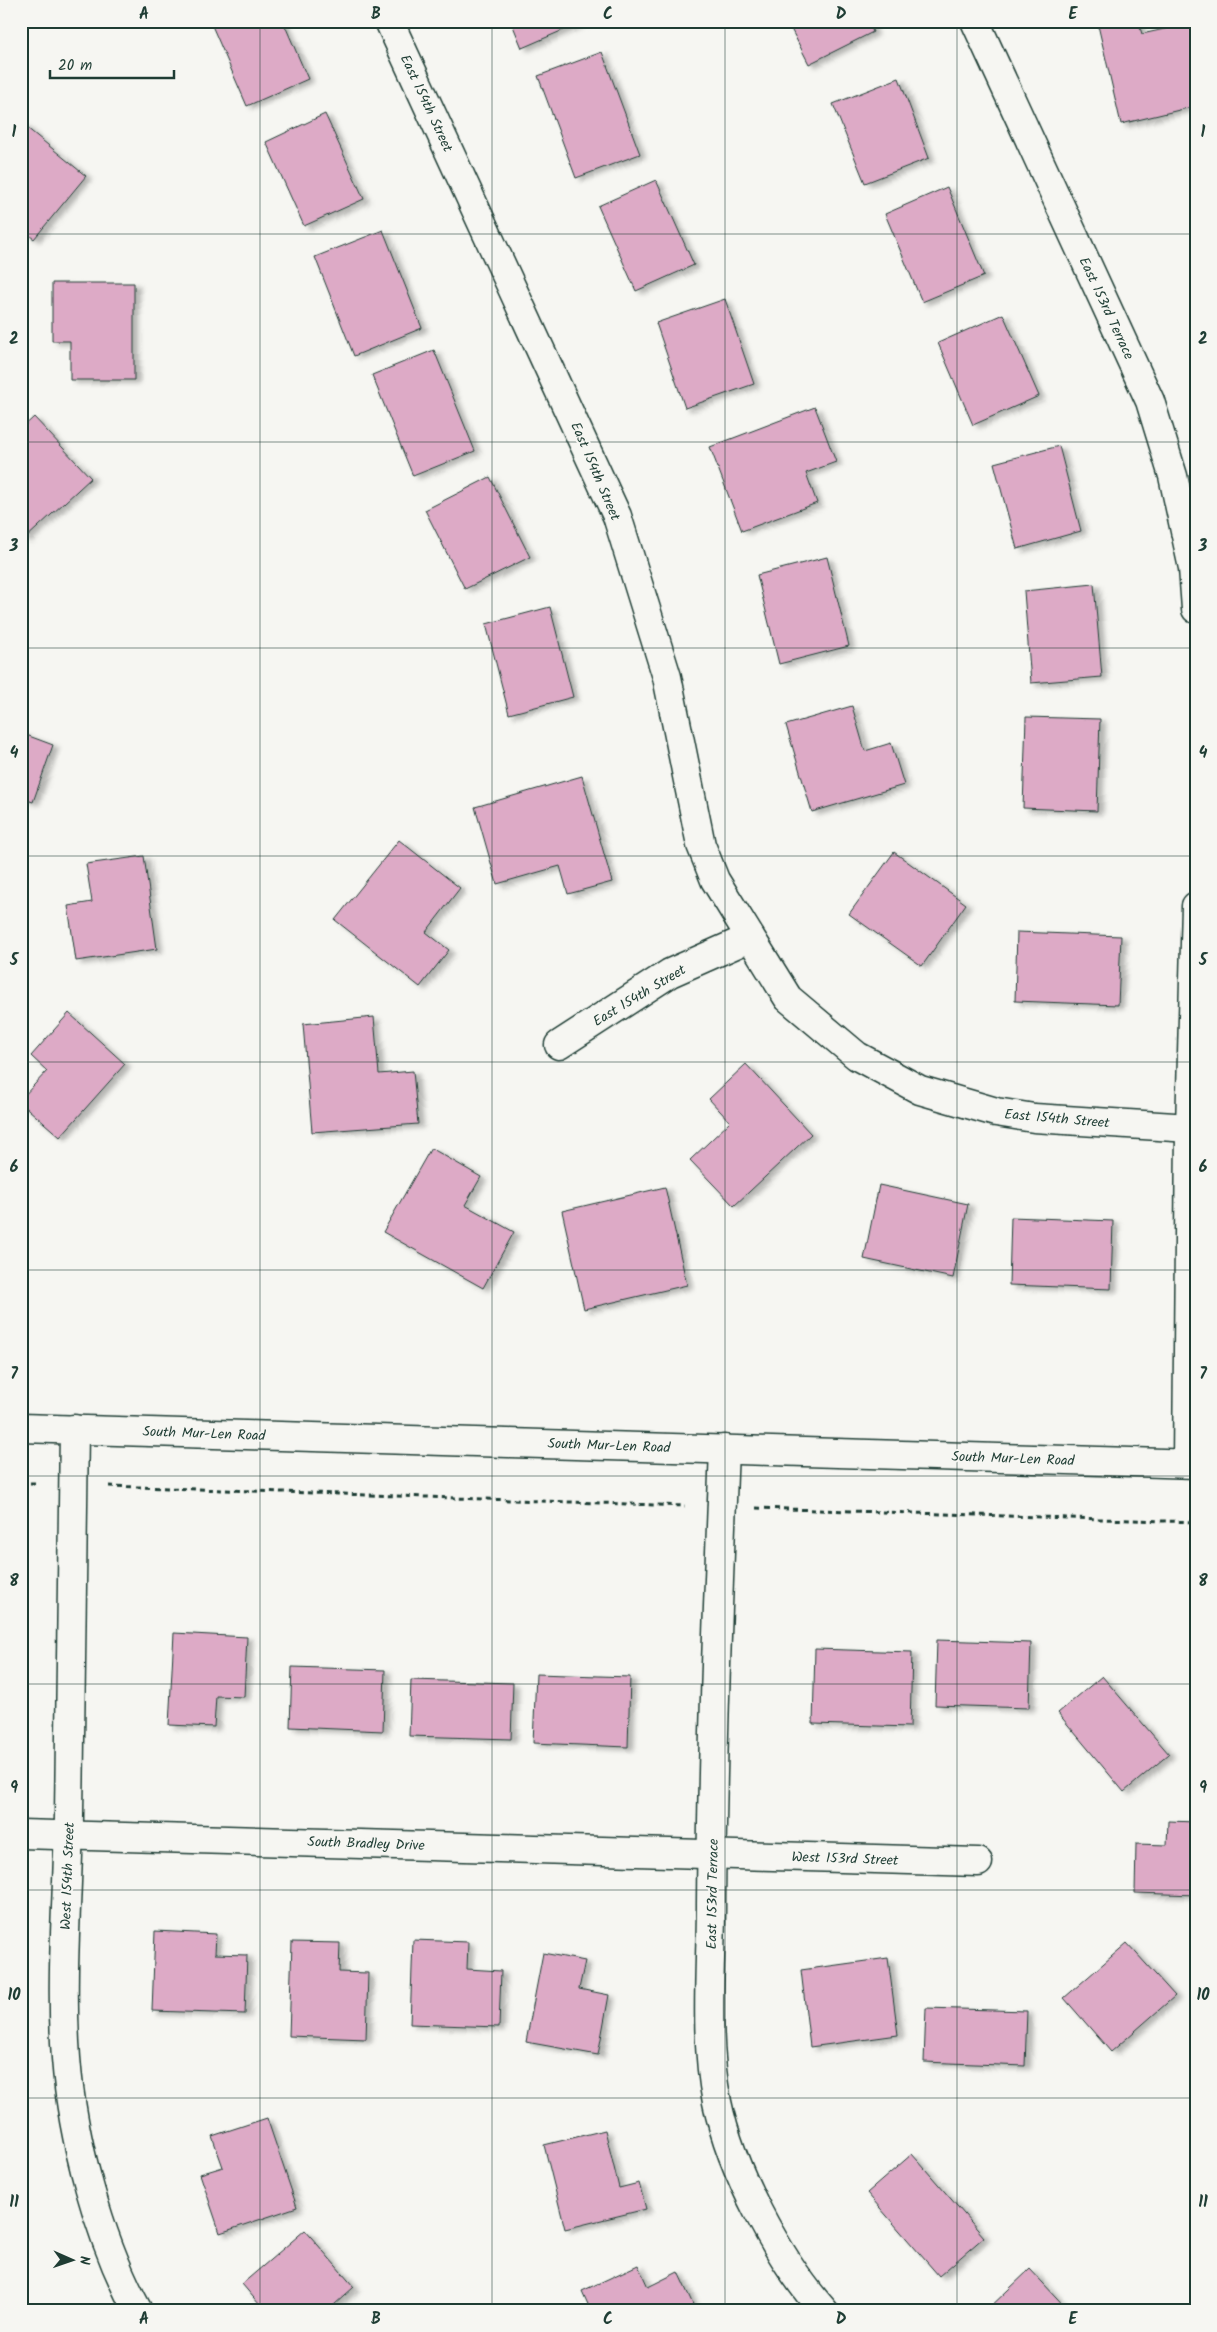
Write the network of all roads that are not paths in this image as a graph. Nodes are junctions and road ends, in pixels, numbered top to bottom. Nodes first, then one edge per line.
1 (389, 21) edge
2 (976, 21) edge
3 (1196, 609) edge
4 (1196, 906) edge
5 (749, 938) junction
6 (559, 1045) dead end
7 (1190, 1128) junction
8 (21, 1428) edge
9 (74, 1430) junction
10 (724, 1449) junction
11 (1191, 1464) edge
12 (21, 1834) edge
13 (68, 1834) junction
14 (712, 1854) junction
15 (978, 1862) dead end
16 (138, 2311) edge
17 (824, 2311) edge

1 - 5 street, East 154th Street
2 - 3 street, East 153rd Terrace
4 - 7 street
5 - 6 street, East 154th Street
5 - 7 street, East 154th Street
7 - 11 street
8 - 9 street, South Mur-Len Road
9 - 10 street, South Mur-Len Road
9 - 13 street, West 154th Street
10 - 11 street, South Mur-Len Road
10 - 14 street, East 153rd Terrace
12 - 13 street, South Bradley Drive
13 - 14 street, South Bradley Drive
13 - 16 street, West 154th Street
14 - 15 street, West 153rd Street
14 - 17 street, East 153rd Terrace

